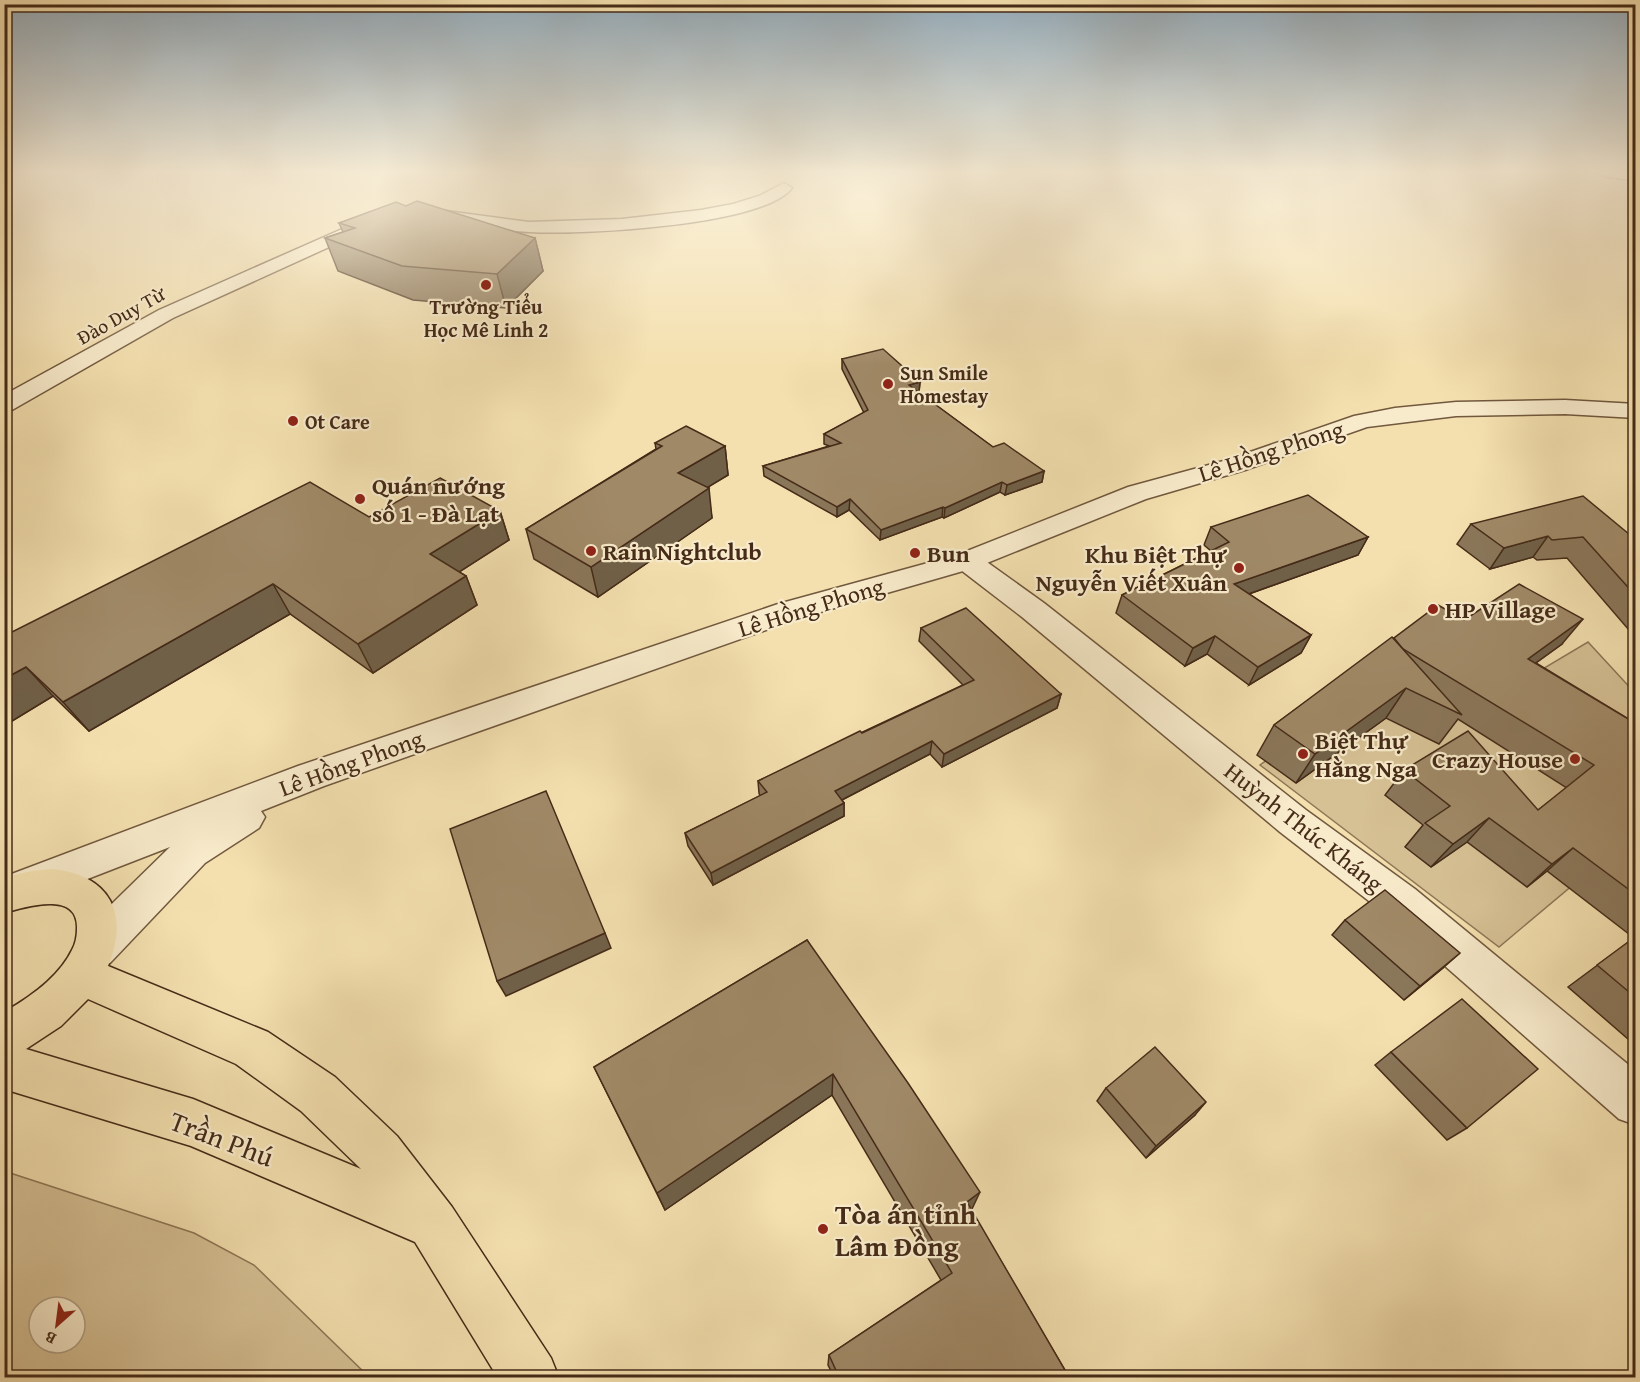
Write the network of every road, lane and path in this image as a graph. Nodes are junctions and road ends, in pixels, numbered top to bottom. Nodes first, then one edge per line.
1 (337, 235) edge
2 (4, 405) edge
3 (1635, 411) edge
4 (967, 561) junction
5 (311, 776) junction
6 (4, 895) edge
7 (88, 962) junction
8 (4, 1037) edge
9 (4, 1066) edge
10 (1635, 1102) edge
11 (434, 1225) junction
12 (531, 1377) edge

1 - 2 street, Đào Duy Từ
3 - 4 street, Lê Hồng Phong
4 - 5 street, Lê Hồng Phong
4 - 10 street, Huỳnh Thúc Kháng
5 - 6 street, Lê Hồng Phong
5 - 7 street
6 - 7 main road
7 - 8 main road
7 - 11 main road
9 - 11 main road, Trần Phú
11 - 12 main road

